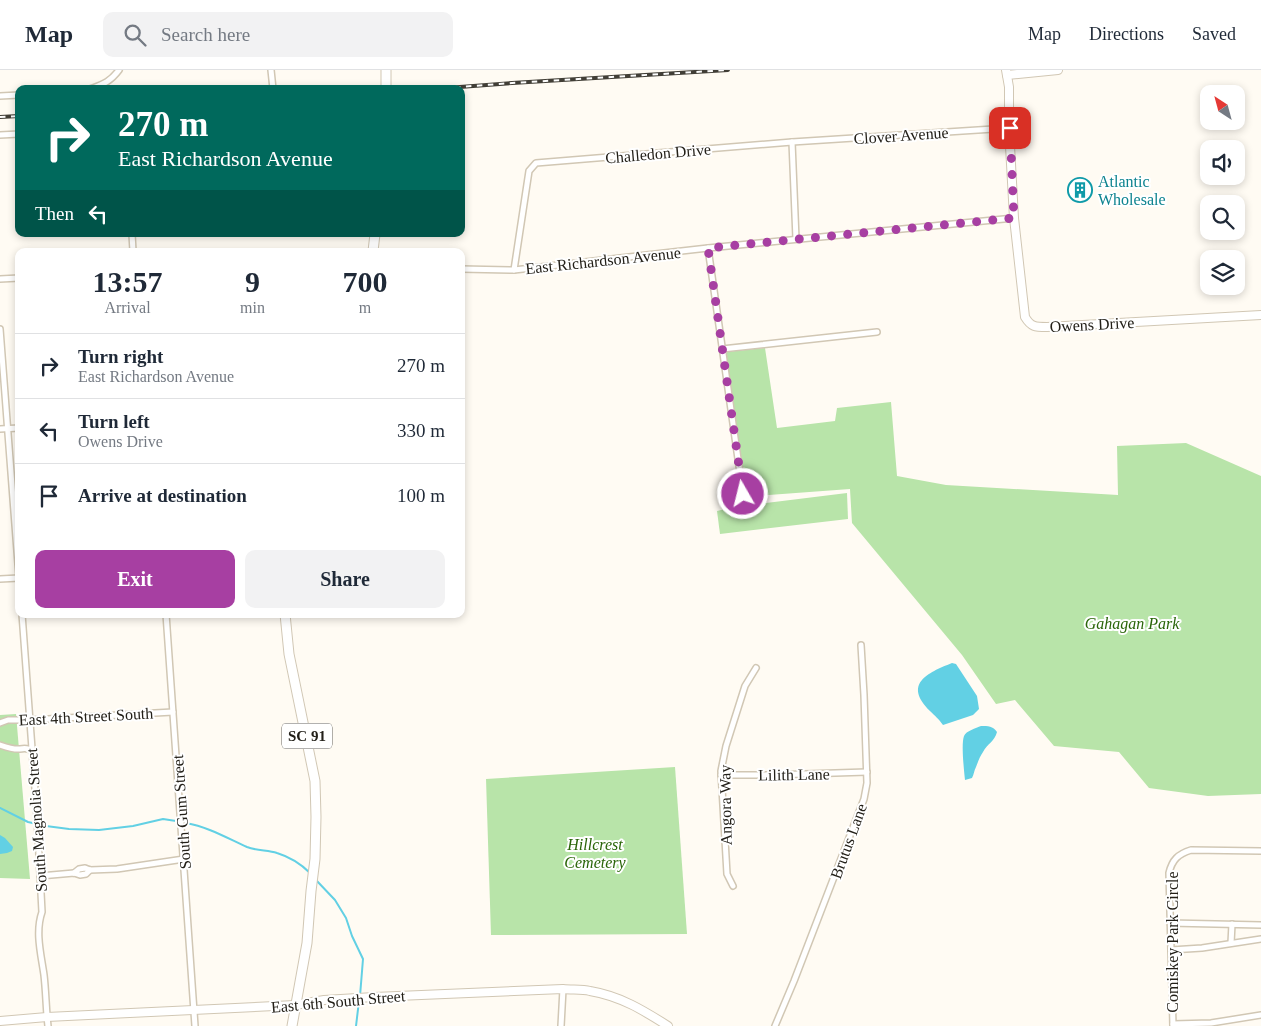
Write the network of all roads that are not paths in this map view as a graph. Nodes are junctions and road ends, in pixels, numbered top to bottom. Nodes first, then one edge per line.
1 (119, 70) edge
2 (271, 70) edge
3 (386, 70) edge
4 (1058, 70) edge
5 (1006, 72) edge
6 (1029, 72) junction
7 (101, 85) edge
8 (273, 85) edge
9 (386, 85) edge
10 (1009, 87) junction
11 (15, 95) edge
12 (0, 96) edge
13 (1010, 128) junction
14 (15, 134) edge
15 (0, 135) edge
16 (792, 142) junction
17 (1014, 218) junction
18 (796, 239) junction
19 (708, 248) junction
20 (465, 269) edge
21 (514, 270) junction
22 (15, 278) edge
23 (0, 279) edge
24 (1261, 315) edge
25 (0, 329) edge
26 (877, 332) dead end
27 (722, 349) junction
28 (8, 428) junction
29 (15, 428) edge
30 (0, 429) edge
31 (743, 494) dead end
32 (15, 523) edge
33 (15, 578) edge
34 (0, 579) edge
35 (22, 618) edge
36 (166, 618) edge
37 (285, 618) edge
38 (861, 645) dead end
39 (756, 668) dead end
40 (173, 712) junction
41 (30, 720) junction
42 (0, 723) edge
43 (0, 745) edge
44 (32, 751) junction
45 (867, 772) junction
46 (721, 775) junction
47 (1261, 851) edge
48 (184, 860) junction
49 (40, 876) junction
50 (733, 886) dead end
51 (1170, 923) junction
52 (1232, 924) junction
53 (1261, 925) edge
54 (1261, 940) edge
55 (1231, 943) junction
56 (1170, 950) junction
57 (563, 990) junction
58 (295, 1005) junction
59 (195, 1011) junction
60 (1261, 1015) edge
61 (47, 1017) junction
62 (0, 1021) edge
63 (1173, 1025) edge
64 (48, 1026) edge
65 (195, 1026) edge
66 (292, 1026) edge
67 (562, 1026) edge
68 (668, 1026) edge
69 (775, 1026) edge

1 - 7 street
2 - 8 street
3 - 9 main road
4 - 6 street
5 - 6 street
5 - 10 street, Owens Drive
6 - 10 street
10 - 13 street, Owens Drive
11 - 12 street
13 - 16 street, Clover Avenue
13 - 17 street, Owens Drive
14 - 15 street
16 - 18 street
16 - 21 street, Challedon Drive
17 - 18 street, East Richardson Avenue
17 - 24 street, Owens Drive
18 - 19 street, East Richardson Avenue
19 - 21 street, East Richardson Avenue
19 - 27 street
20 - 21 street, East Richardson Avenue
22 - 23 street
25 - 28 street
26 - 27 street
27 - 31 street
28 - 29 street
28 - 30 street
28 - 32 street
33 - 34 street
35 - 41 street, South Magnolia Street
36 - 40 street, South Gum Street
37 - 58 main road, SC 91
38 - 45 street, Brutus Lane
39 - 46 street, Angora Way
40 - 41 street, East 4th Street South
40 - 48 street, South Gum Street
41 - 42 street, East 4th Street South
41 - 44 street, South Magnolia Street
43 - 44 street, East 4th Street South
44 - 49 street, South Magnolia Street
45 - 46 street, Lilith Lane
45 - 69 street, Brutus Lane
46 - 50 street, Angora Way
47 - 51 street, Comiskey Park Circle
48 - 49 street
48 - 59 street, South Gum Street
49 - 61 street, South Magnolia Street
51 - 52 street
51 - 56 street, Comiskey Park Circle
52 - 53 street
52 - 55 street
54 - 55 street
55 - 56 street
56 - 63 street, Comiskey Park Circle
57 - 58 street, East 6th South Street
57 - 67 street
57 - 68 street, East 6th South Street
58 - 59 street, East 6th South Street
58 - 66 main road, SC 91
59 - 61 street, East 6th South Street
59 - 65 street, South Gum Street
60 - 63 street
61 - 62 street, East 6th South Street
61 - 64 street, South Magnolia Street

